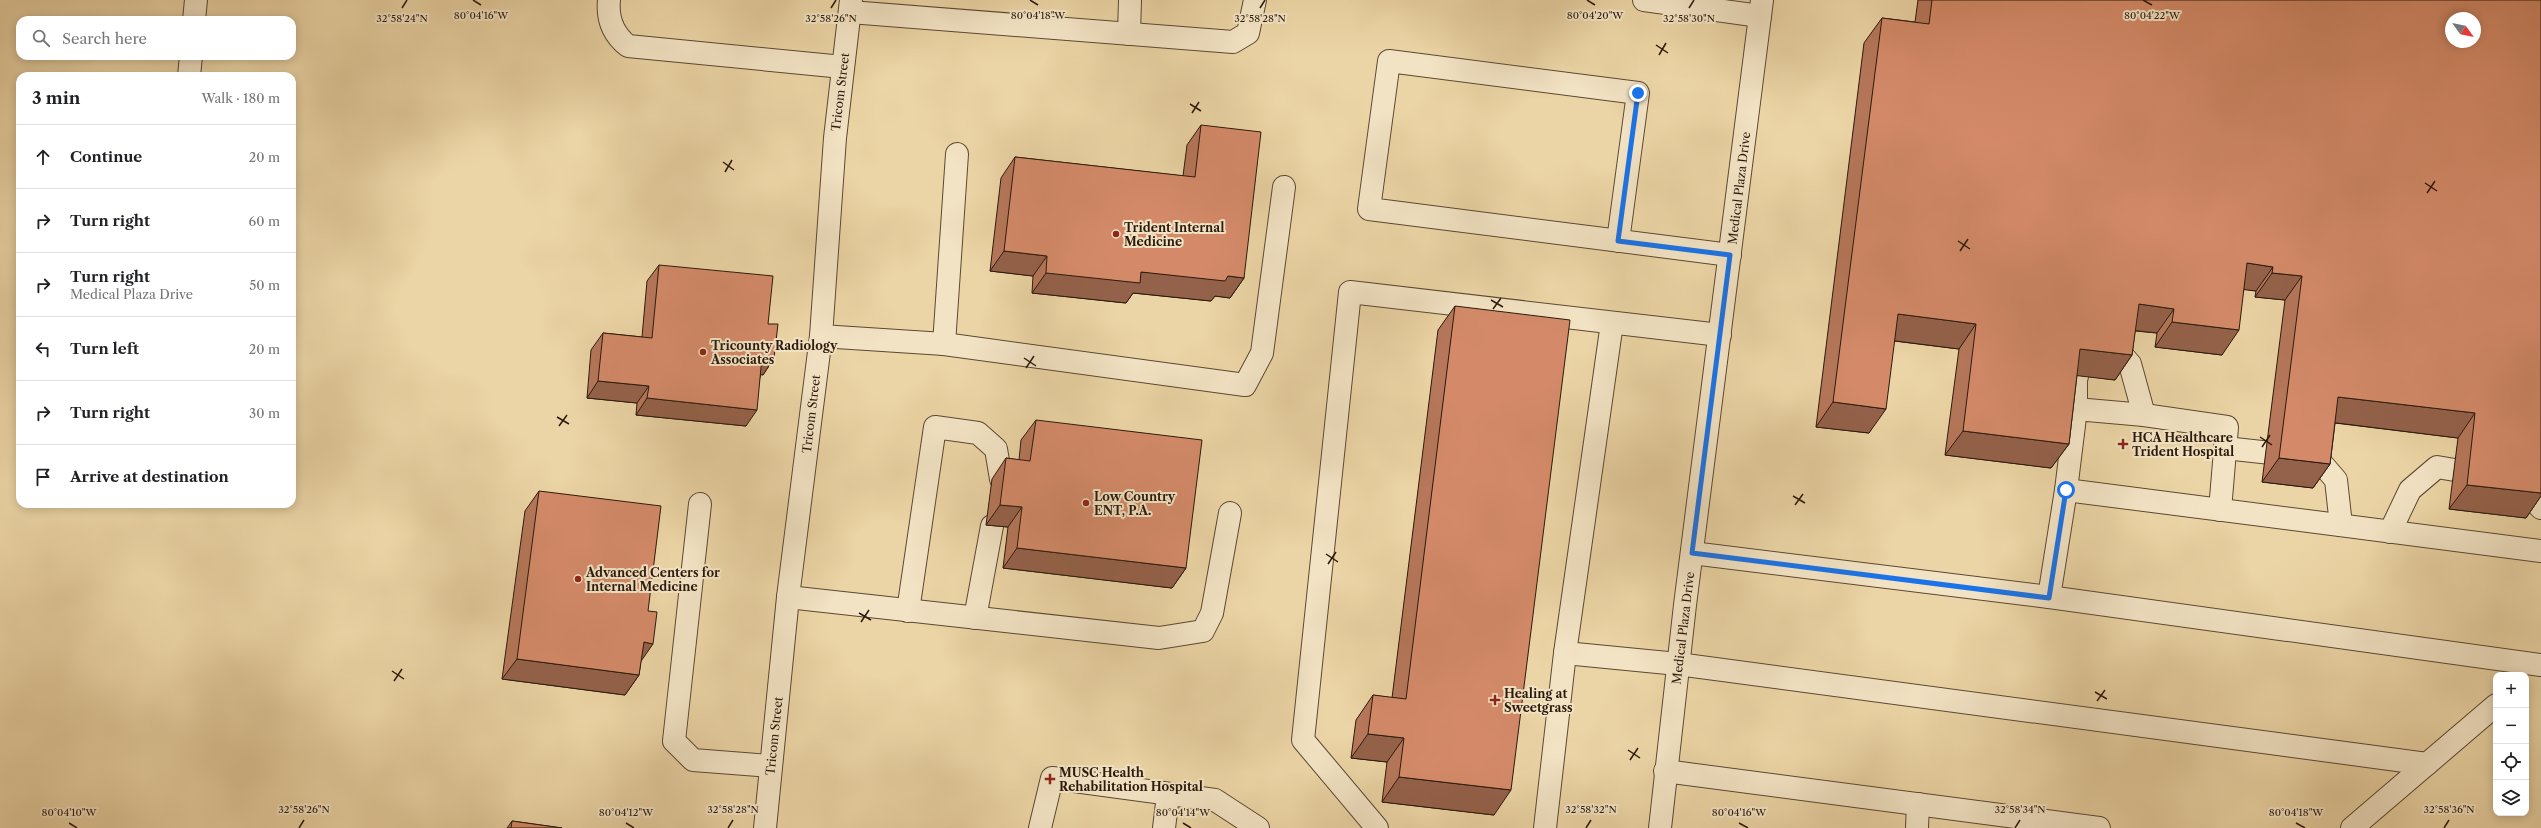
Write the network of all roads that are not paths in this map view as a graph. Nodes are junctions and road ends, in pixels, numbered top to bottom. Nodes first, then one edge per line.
1 (196, 0) edge
2 (609, 0) edge
3 (1130, 0) edge
4 (1255, 0) edge
5 (1644, 0) edge
6 (850, 6) edge
7 (1761, 8) edge
8 (938, 9) edge
9 (194, 16) edge
10 (1129, 34) junction
11 (191, 60) edge
12 (843, 67) junction
13 (189, 72) edge
14 (957, 154) dead end
15 (1284, 187) dead end
16 (1618, 241) junction
17 (1730, 255) junction
18 (1612, 323) junction
19 (1720, 334) junction
20 (820, 336) junction
21 (944, 344) junction
22 (2076, 409) junction
23 (2144, 415) junction
24 (2225, 448) junction
25 (1001, 479) dead end
26 (2066, 490) junction
27 (700, 504) dead end
28 (2541, 508) edge
29 (2220, 510) junction
30 (1230, 513) dead end
31 (2341, 525) junction
32 (992, 526) dead end
33 (2390, 532) junction
34 (2541, 551) edge
35 (1692, 553) junction
36 (788, 597) junction
37 (2049, 598) junction
38 (908, 611) junction
39 (975, 618) junction
40 (1565, 653) junction
41 (1678, 664) junction
42 (2541, 666) edge
43 (2529, 677) edge
44 (2493, 708) edge
45 (2427, 764) junction
46 (771, 766) junction
47 (1665, 771) junction
48 (1168, 795) junction
49 (1918, 804) junction
50 (765, 828) edge
51 (1040, 828) edge
52 (1164, 828) edge
53 (1258, 828) edge
54 (1377, 828) edge
55 (1545, 828) edge
56 (1660, 828) edge
57 (1917, 828) edge
58 (2099, 828) edge
59 (2352, 828) edge

1 - 9 street
2 - 12 street
3 - 10 street
4 - 10 street
5 - 7 street
6 - 8 street
6 - 12 street, Tricom Street
7 - 17 street, Medical Plaza Drive
8 - 10 street
11 - 13 street
12 - 20 street, Tricom Street
14 - 21 street
15 - 21 street
16 - 16 street
16 - 17 street
17 - 19 street, Medical Plaza Drive
18 - 19 street
18 - 40 street
18 - 54 street
19 - 35 street, Medical Plaza Drive
20 - 21 street
20 - 36 street, Tricom Street
22 - 23 street
22 - 23 street
22 - 26 street
23 - 24 street
24 - 29 street
24 - 31 street
25 - 38 street
26 - 29 street
26 - 37 street
27 - 46 street
28 - 33 street
29 - 31 street
30 - 39 street
31 - 33 street
32 - 39 street
33 - 34 street
35 - 37 street
35 - 41 street, Medical Plaza Drive
36 - 38 street
36 - 46 street, Tricom Street
37 - 42 street
38 - 39 street
40 - 41 street
40 - 55 street
41 - 45 street
41 - 47 street, Medical Plaza Drive
42 - 43 street
44 - 45 street
45 - 59 street
46 - 50 street, Tricom Street
47 - 49 street
47 - 56 street, Medical Plaza Drive
48 - 51 street
48 - 52 street
48 - 53 street
49 - 57 street
49 - 58 street

